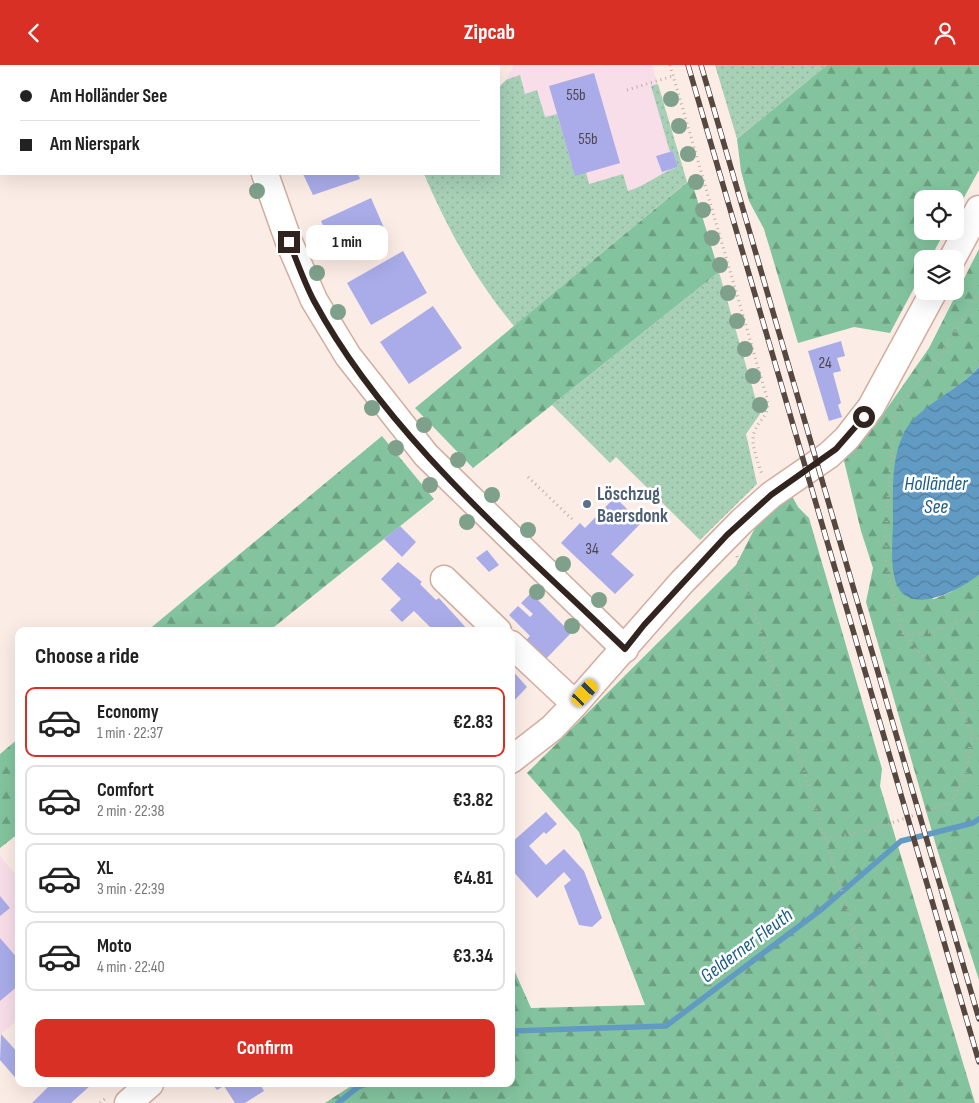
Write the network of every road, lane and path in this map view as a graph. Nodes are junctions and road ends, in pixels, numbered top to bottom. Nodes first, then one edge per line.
1 (670, 65) edge
2 (673, 76) junction
3 (627, 90) dead end
4 (264, 175) edge
5 (979, 209) edge
6 (957, 250) edge
7 (979, 293) edge
8 (929, 300) edge
9 (528, 477) dead end
10 (764, 483) dead end
11 (572, 519) dead end
12 (727, 535) junction
13 (444, 579) dead end
14 (979, 613) edge
15 (494, 627) edge
16 (902, 633) junction
17 (515, 648) edge
18 (625, 649) junction
19 (575, 704) junction
20 (972, 734) junction
21 (979, 741) edge
22 (515, 757) edge
23 (825, 839) junction
24 (147, 1087) edge
25 (128, 1103) edge
26 (908, 1103) edge

1 - 2 path
2 - 3 path
2 - 10 path
4 - 18 street
5 - 6 street
7 - 16 path
8 - 12 street
9 - 11 path
12 - 18 street
12 - 23 path
13 - 15 street
14 - 16 path
16 - 20 path
17 - 19 street
18 - 19 street
19 - 22 street
20 - 21 path
20 - 23 path
23 - 26 path
24 - 25 street

